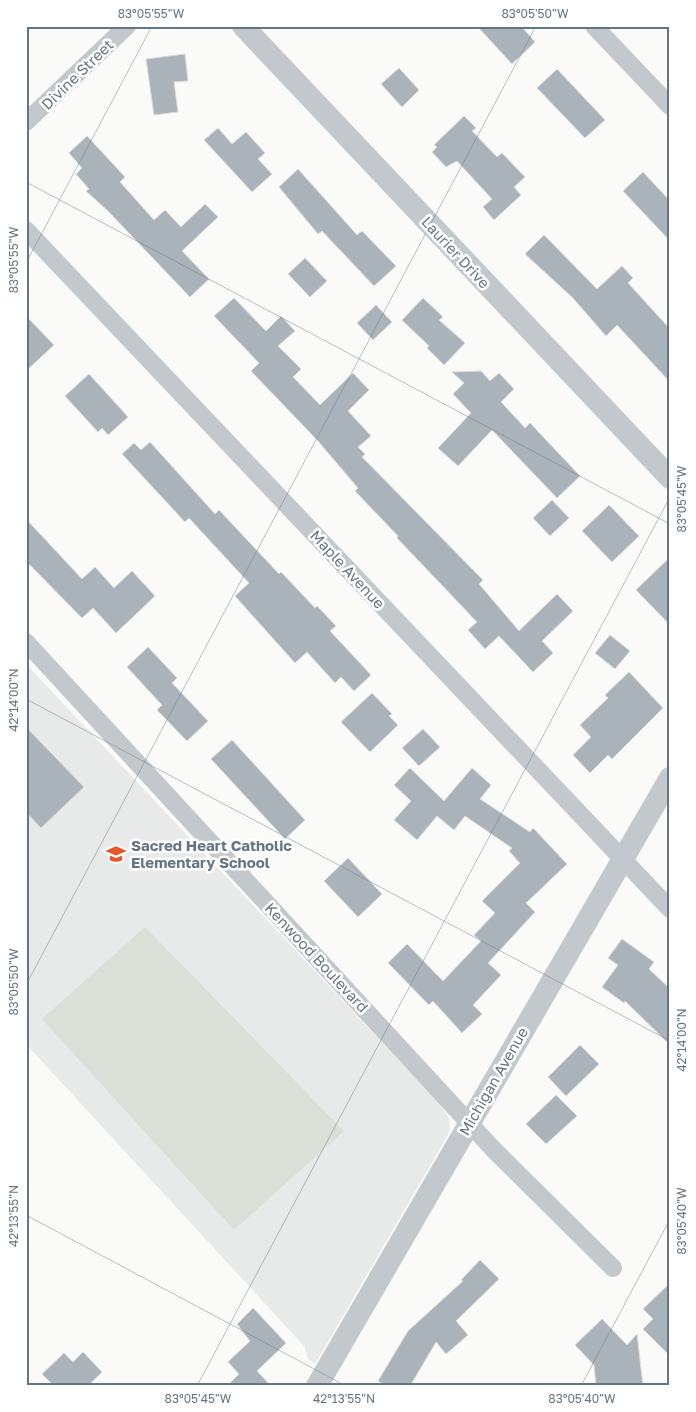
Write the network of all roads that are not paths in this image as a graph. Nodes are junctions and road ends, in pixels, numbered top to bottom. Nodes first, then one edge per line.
1 (127, 26) edge
2 (243, 26) edge
3 (594, 26) edge
4 (670, 106) edge
5 (26, 122) edge
6 (26, 230) edge
7 (670, 478) edge
8 (26, 642) edge
9 (670, 778) edge
10 (623, 860) junction
11 (670, 909) edge
12 (469, 1122) junction
13 (613, 1268) dead end
14 (319, 1384) edge

1 - 5 street, Divine Street
2 - 7 street, Laurier Drive
3 - 4 street
6 - 10 street, Maple Avenue
8 - 12 street, Kenwood Boulevard
9 - 10 street, Michigan Avenue
10 - 11 street, Maple Avenue
10 - 12 street, Michigan Avenue
12 - 13 street, Kenwood Boulevard
12 - 14 street, Michigan Avenue

